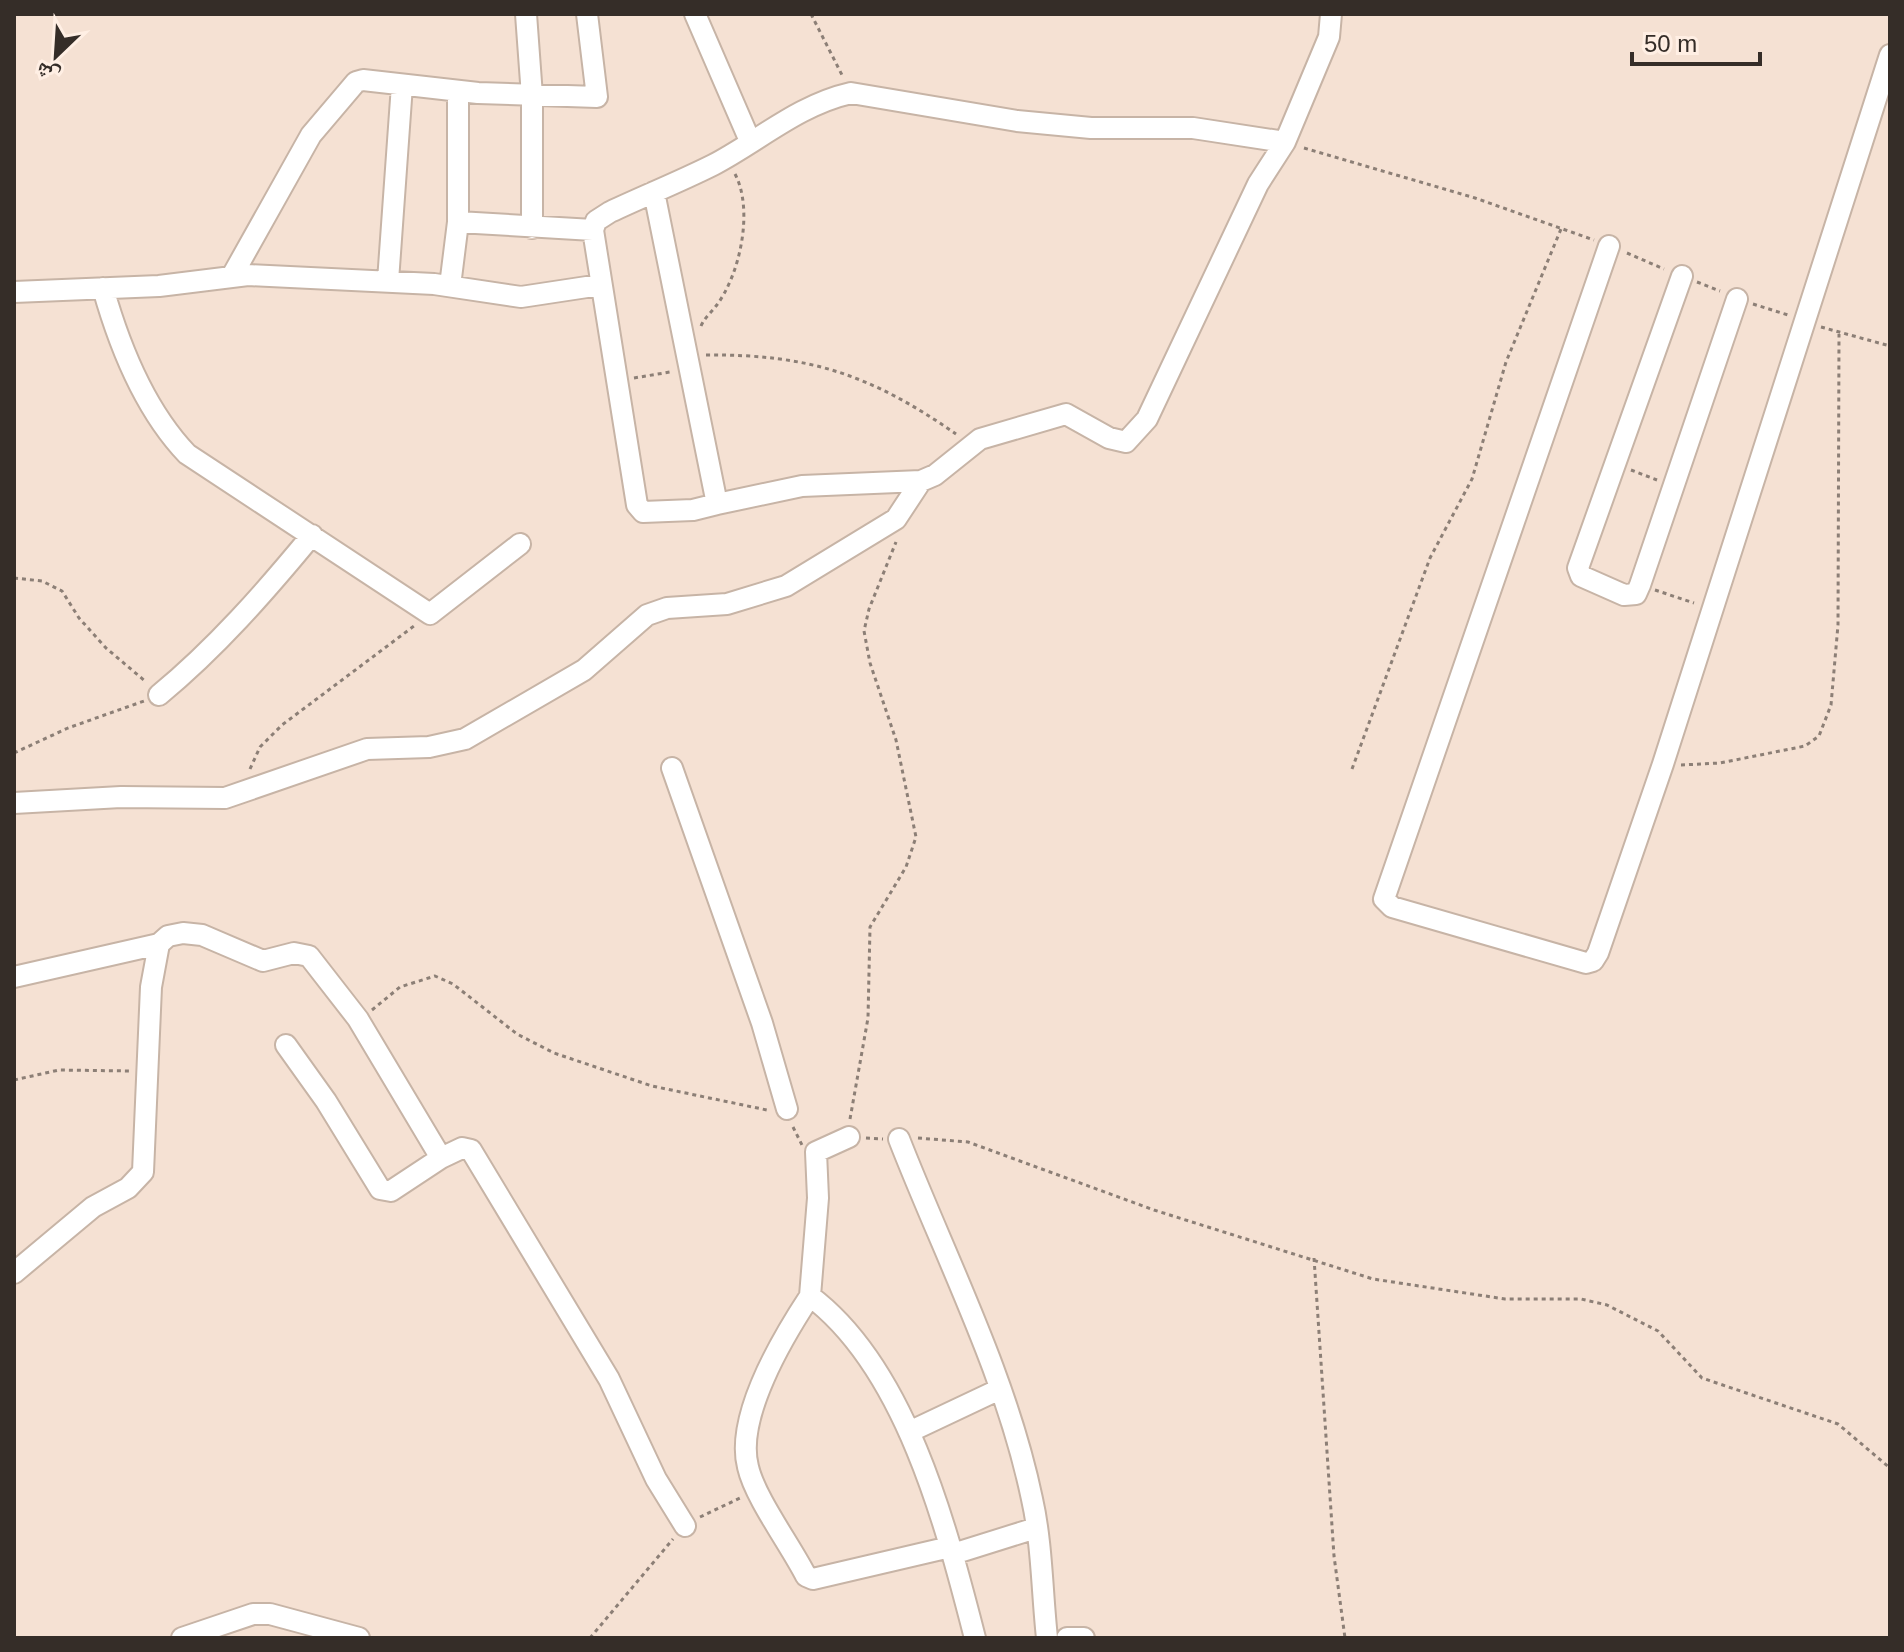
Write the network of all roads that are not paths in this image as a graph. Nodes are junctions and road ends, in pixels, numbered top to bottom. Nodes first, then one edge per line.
1 (526, 14) edge
2 (587, 14) edge
3 (695, 14) edge
4 (1331, 14) edge
5 (1890, 55) edge
6 (402, 85) junction
7 (458, 91) junction
8 (532, 96) junction
9 (750, 141) junction
10 (1285, 142) junction
11 (654, 192) junction
12 (458, 222) junction
13 (532, 228) junction
14 (593, 230) junction
15 (1609, 246) road end
16 (232, 276) junction
17 (1682, 276) road end
18 (388, 281) junction
19 (600, 285) junction
20 (450, 286) junction
21 (103, 288) junction
22 (14, 292) edge
23 (1737, 299) road end
24 (921, 481) junction
25 (717, 504) junction
26 (312, 535) junction
27 (520, 544) dead end
28 (159, 695) road end
29 (672, 768) dead end
30 (14, 803) edge
31 (159, 944) junction
32 (14, 977) edge
33 (286, 1045) dead end
34 (787, 1109) road end
35 (849, 1137) road end
36 (899, 1139) road end
37 (441, 1158) junction
38 (14, 1273) edge
39 (810, 1296) junction
40 (1000, 1389) junction
41 (909, 1432) junction
42 (685, 1526) road end
43 (1036, 1528) junction
44 (952, 1550) junction
45 (182, 1638) edge
46 (359, 1638) edge
47 (975, 1638) edge
48 (1047, 1638) edge
49 (1067, 1638) edge
50 (1084, 1638) edge

1 - 8 street
2 - 8 street
3 - 9 street
4 - 10 street
5 - 15 street
6 - 7 street
6 - 16 street
6 - 18 street
7 - 8 street
7 - 12 street
8 - 13 street
9 - 10 street
9 - 11 street
10 - 24 street
11 - 14 street
11 - 25 street
12 - 13 street
12 - 20 street
13 - 14 street
14 - 19 street
16 - 18 street
16 - 21 street
17 - 23 street
18 - 20 street
19 - 20 street
19 - 25 street
21 - 22 street
21 - 26 street
24 - 25 street
24 - 30 street
26 - 27 street
26 - 28 street
29 - 34 street
31 - 32 street
31 - 37 street
31 - 38 street
33 - 37 street
35 - 39 street
36 - 40 street
37 - 42 street
39 - 41 street
39 - 44 street
40 - 41 street
40 - 43 street
41 - 44 street
43 - 44 street
43 - 48 street
44 - 47 street
45 - 46 street
49 - 50 street

